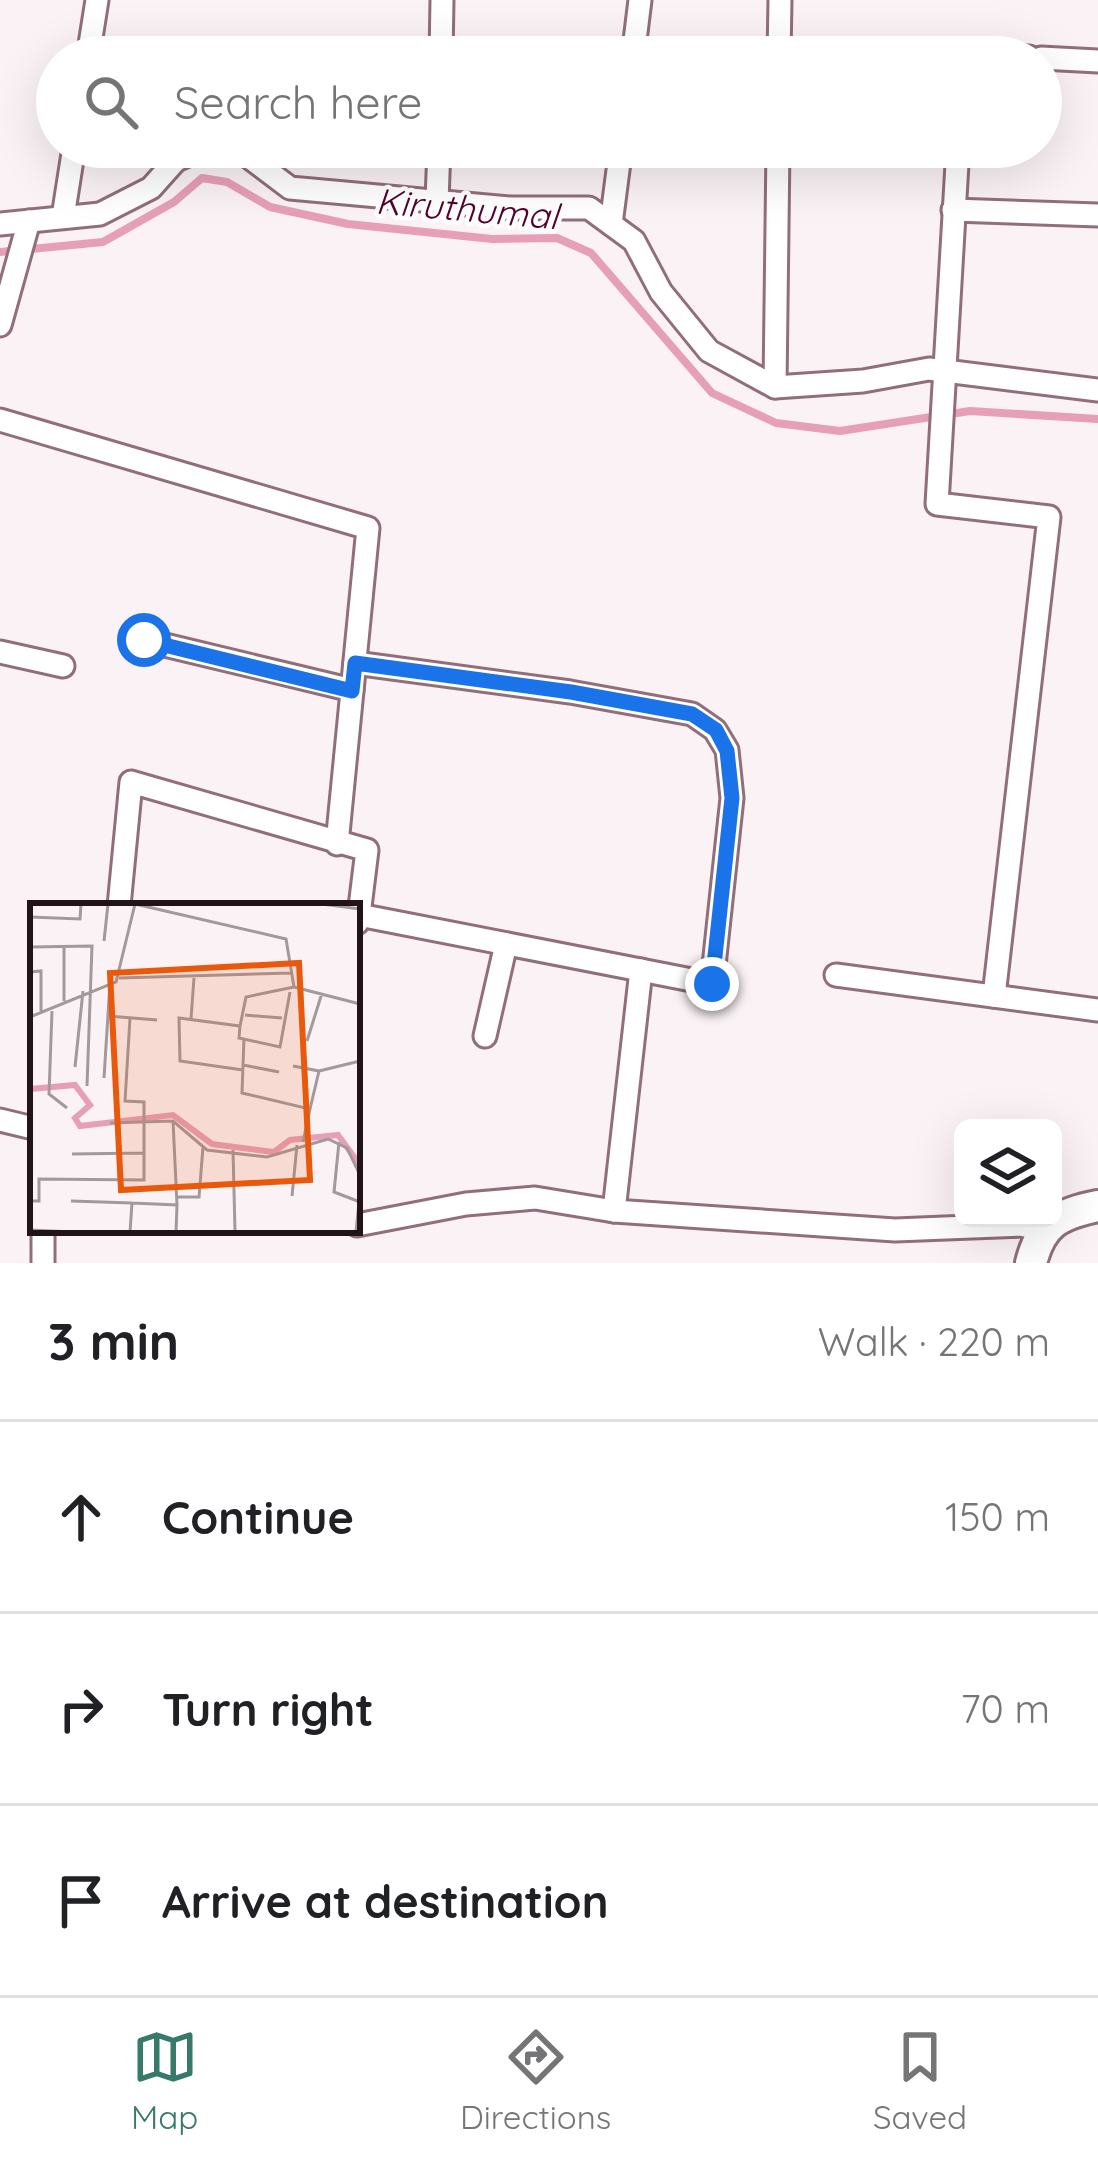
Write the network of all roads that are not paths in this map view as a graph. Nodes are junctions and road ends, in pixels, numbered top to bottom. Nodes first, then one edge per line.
1 (97, 0) edge
2 (442, 0) edge
3 (640, 0) edge
4 (780, 0) edge
5 (91, 36) edge
6 (441, 36) edge
7 (636, 36) edge
8 (779, 36) edge
9 (1062, 59) edge
10 (1098, 61) edge
11 (71, 168) edge
12 (169, 168) edge
13 (264, 168) edge
14 (438, 168) edge
15 (618, 168) edge
16 (778, 168) edge
17 (956, 168) edge
18 (437, 201) junction
19 (953, 210) junction
20 (1098, 214) edge
21 (63, 218) junction
22 (29, 221) junction
23 (0, 224) edge
24 (611, 224) junction
25 (0, 325) edge
26 (945, 369) junction
27 (775, 387) junction
28 (1098, 390) edge
29 (0, 420) edge
30 (144, 640) dead end
31 (0, 652) edge
32 (355, 663) junction
33 (63, 666) dead end
34 (352, 691) junction
35 (337, 844) junction
36 (118, 903) edge
37 (360, 904) edge
38 (360, 919) edge
39 (506, 944) junction
40 (640, 970) junction
41 (836, 975) dead end
42 (994, 996) junction
43 (1098, 1010) edge
44 (485, 1036) dead end
45 (0, 1120) edge
46 (30, 1127) edge
47 (1098, 1206) edge
48 (614, 1211) junction
49 (360, 1224) edge
50 (1046, 1231) junction
51 (1031, 1263) edge

1 - 5 street
2 - 6 street
3 - 7 street
4 - 8 street
9 - 10 street
11 - 21 street
12 - 21 street
13 - 18 street
14 - 18 street
15 - 24 street
16 - 27 street
17 - 19 street
18 - 24 street
19 - 20 street
19 - 26 street
21 - 22 street
22 - 23 street
22 - 25 street
24 - 27 street
26 - 27 street
26 - 28 street
26 - 42 street
29 - 32 street
30 - 34 street
31 - 33 street
32 - 34 street
32 - 40 street
34 - 35 street
35 - 36 street
35 - 37 street
38 - 39 street
39 - 40 street
39 - 44 street
40 - 48 street
41 - 42 street
42 - 43 street
45 - 46 street
47 - 50 street
48 - 49 street
48 - 50 street
50 - 51 street

